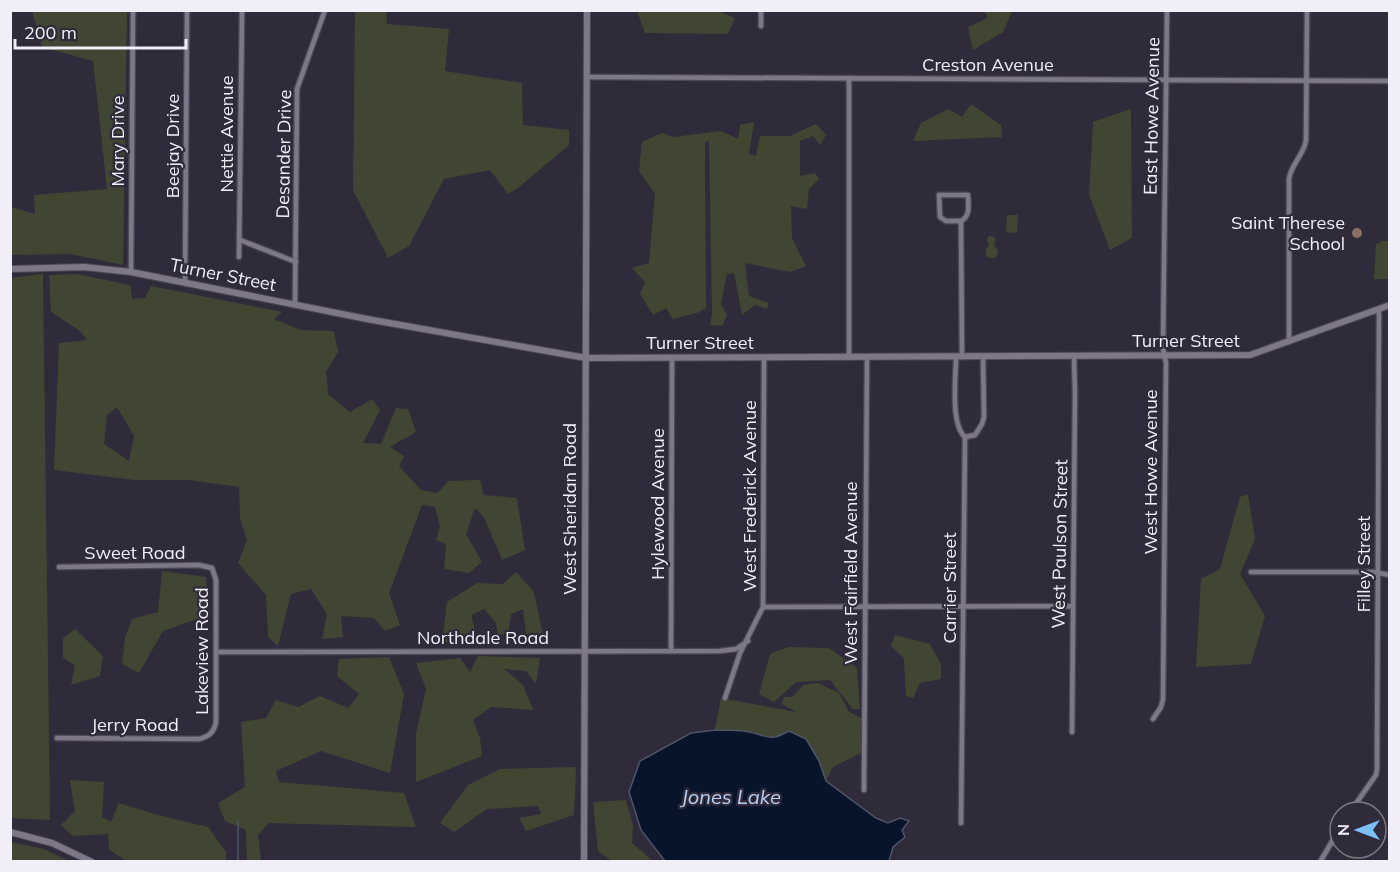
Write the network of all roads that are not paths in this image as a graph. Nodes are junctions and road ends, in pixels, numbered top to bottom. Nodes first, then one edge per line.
1 (133, 10) edge
2 (187, 10) edge
3 (242, 10) edge
4 (326, 10) edge
5 (587, 10) edge
6 (761, 10) edge
7 (1167, 10) edge
8 (1307, 10) edge
9 (761, 26) dead end
10 (587, 77) junction
11 (849, 78) junction
12 (1167, 80) junction
13 (1306, 80) junction
14 (1389, 81) edge
15 (961, 221) junction
16 (1164, 222) joint
17 (240, 240) junction
18 (239, 257) dead end
19 (296, 262) junction
20 (10, 269) edge
21 (131, 272) junction
22 (185, 283) junction
23 (295, 304) junction
24 (1389, 305) edge
25 (1379, 309) junction
26 (1289, 342) junction
27 (1165, 356) junction
28 (849, 357) junction
29 (867, 357) junction
30 (959, 357) junction
31 (983, 357) junction
32 (1074, 357) junction
33 (586, 358) junction
34 (672, 358) junction
35 (764, 358) junction
36 (965, 437) junction
37 (59, 567) dead end
38 (212, 568) joint
39 (1251, 572) dead end
40 (1378, 573) junction
41 (1389, 575) edge
42 (963, 606) junction
43 (1072, 606) junction
44 (763, 607) junction
45 (864, 607) junction
46 (748, 640) junction
47 (585, 651) junction
48 (671, 651) junction
49 (216, 652) junction
50 (725, 698) dead end
51 (1153, 719) dead end
52 (1072, 732) dead end
53 (211, 734) joint
54 (57, 738) dead end
55 (864, 790) dead end
56 (1359, 800) edge
57 (961, 823) dead end
58 (10, 832) edge
59 (1328, 848) edge
60 (92, 861) edge
61 (584, 861) edge
62 (1320, 861) edge

1 - 21 street, Mary Drive
2 - 22 street, Beejay Drive
3 - 17 street, Nettie Avenue
4 - 19 street, Desander Drive
5 - 10 street, West Sheridan Road
6 - 9 street
7 - 12 street, East Howe Avenue
8 - 13 street
10 - 11 street, Creston Avenue
10 - 33 street, West Sheridan Road
11 - 12 street, Creston Avenue
11 - 28 street
12 - 13 street, Creston Avenue
12 - 16 street, East Howe Avenue
13 - 14 street, Creston Avenue
13 - 26 street
15 - 15 street, Carrier Street
15 - 30 street, Carrier Street
16 - 27 street, West Howe Avenue
17 - 18 street, Nettie Avenue
17 - 19 street
19 - 23 street, Desander Drive
20 - 21 street, Turner Street
21 - 22 street, Turner Street
22 - 23 street, Turner Street
23 - 33 street, Turner Street
24 - 25 street, Turner Street
25 - 26 street, Turner Street
25 - 40 street, Filley Street
26 - 27 street, Turner Street
27 - 32 street, Turner Street
27 - 51 street, West Howe Avenue
28 - 29 street, Turner Street
28 - 35 street, Turner Street
29 - 30 street, Turner Street
29 - 45 street, West Fairfield Avenue
30 - 31 street, Turner Street
30 - 36 street, Carrier Street
31 - 32 street, Turner Street
31 - 36 street
32 - 43 street, West Paulson Street
33 - 34 street, Turner Street
33 - 47 street, West Sheridan Road
34 - 35 street, Turner Street
34 - 48 street, Hylewood Avenue
35 - 44 street, West Frederick Avenue
36 - 42 street, Carrier Street
37 - 38 street, Sweet Road
38 - 49 street, Lakeview Road
39 - 40 street
40 - 41 street
40 - 56 street, Filley Street
42 - 43 street
42 - 45 street
42 - 57 street, Carrier Street
43 - 52 street, West Paulson Street
44 - 45 street
44 - 46 street, West Frederick Avenue
45 - 55 street, West Fairfield Avenue
46 - 48 street, Northdale Road
46 - 50 street, West Frederick Avenue
47 - 48 street, Northdale Road
47 - 49 street, Northdale Road
47 - 61 street, West Sheridan Road
49 - 53 street, Lakeview Road
53 - 54 street, Jerry Road
58 - 60 street
59 - 62 street

